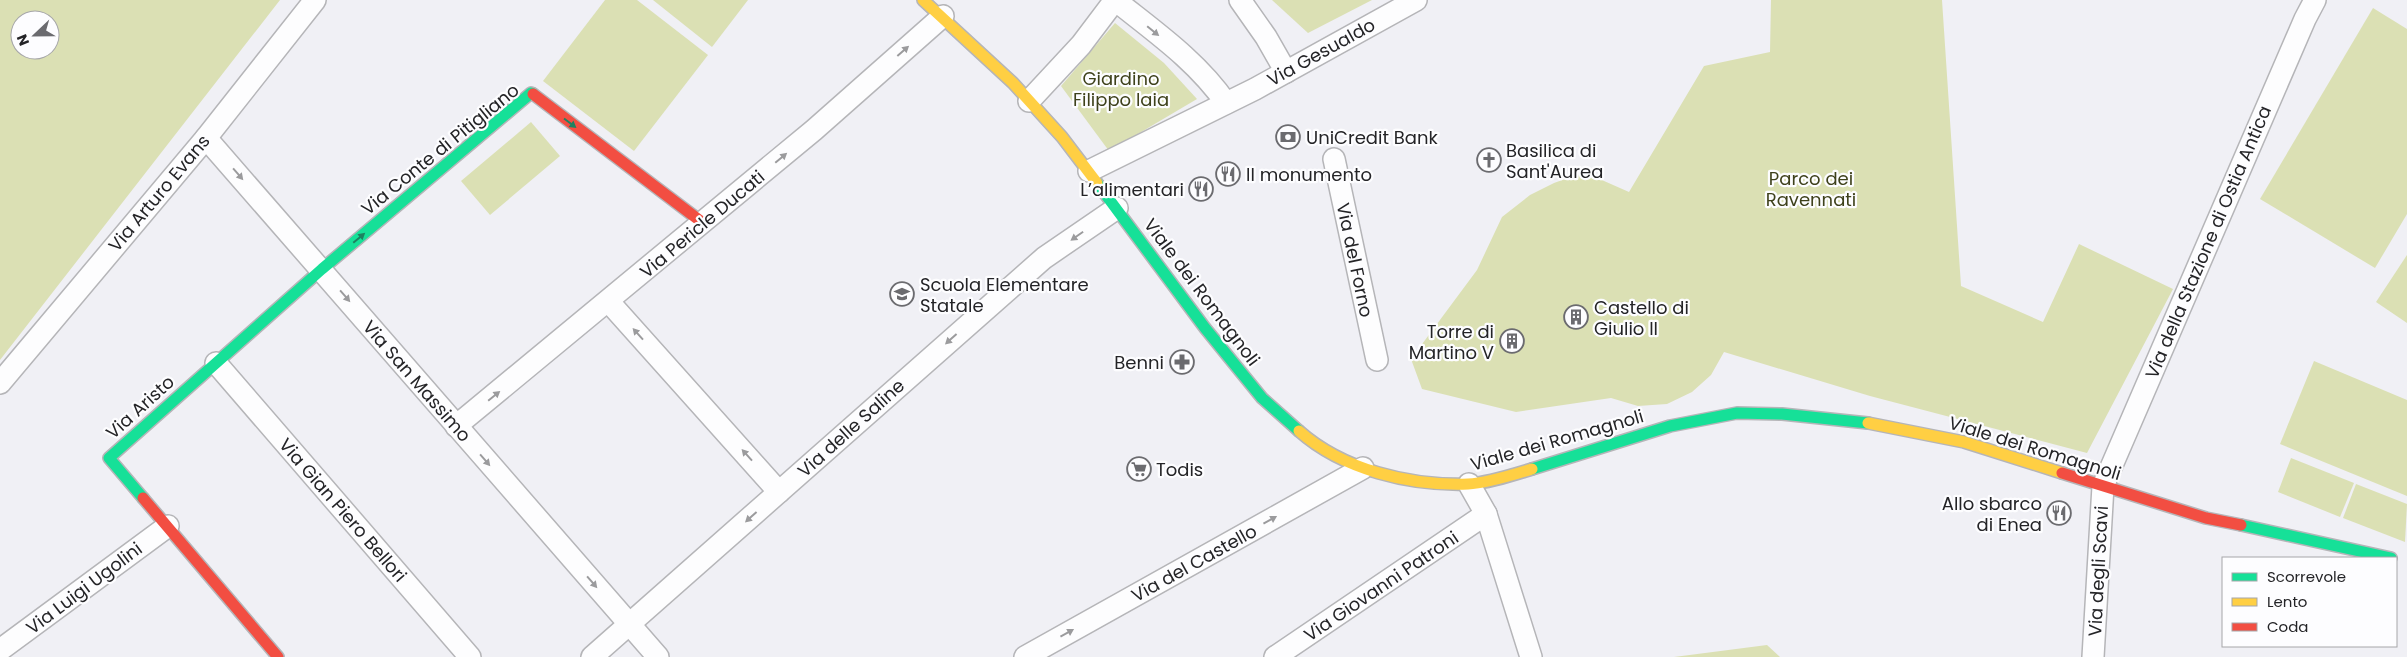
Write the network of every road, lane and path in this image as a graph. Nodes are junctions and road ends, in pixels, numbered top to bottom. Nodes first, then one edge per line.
1 (315, 0) edge
2 (924, 0) edge
3 (1115, 0) edge
4 (1240, 0) edge
5 (1416, 0) edge
6 (2315, 0) edge
7 (943, 16) junction
8 (1286, 72) junction
9 (1030, 101) junction
10 (1226, 103) junction
11 (206, 138) junction
12 (1334, 159) dead end
13 (1089, 171) junction
14 (1117, 208) junction
15 (703, 223) junction
16 (322, 269) junction
17 (609, 302) junction
18 (1377, 360) dead end
19 (216, 363) junction
20 (0, 383) edge
21 (456, 426) junction
22 (1363, 468) junction
23 (1469, 484) junction
24 (2102, 486) junction
25 (779, 492) junction
26 (1486, 514) junction
27 (168, 526) junction
28 (2387, 557) edge
29 (629, 624) junction
30 (0, 650) edge
31 (278, 657) edge
32 (470, 657) edge
33 (592, 657) edge
34 (658, 657) edge
35 (1025, 657) edge
36 (1275, 657) edge
37 (1530, 657) edge
38 (2094, 657) edge

1 - 11 street, Via Arturo Evans
2 - 7 main road, Viale dei Romagnoli
3 - 9 street
3 -> 10 street
4 - 8 street
5 - 8 street, Via Gesualdo
6 - 24 street, Via della Stazione di Ostia Antica
7 - 9 main road, Viale dei Romagnoli
15 -> 7 street, Via Pericle Ducati
8 - 10 street, Via Gesualdo
9 - 13 main road, Viale dei Romagnoli
10 - 13 street, Via Gesualdo
11 -> 16 street, Via San Massimo
11 - 20 street, Via Arturo Evans
12 - 18 street, Via del Forno
13 - 14 main road, Viale dei Romagnoli
14 - 22 main road, Viale dei Romagnoli
14 -> 25 street, Via delle Saline
16 -> 15 main road, Via Conte di Pitigliano
15 - 17 street, Via Pericle Ducati
16 - 19 main road, Via Aristo
16 -> 21 street, Via San Massimo
21 -> 17 street, Via Pericle Ducati
25 -> 17 street
19 - 27 main road, Via Aristo
19 - 32 street, Via Gian Piero Bellori
21 -> 29 street, Via San Massimo
22 - 23 main road, Viale dei Romagnoli
35 -> 22 street, Via del Castello
23 - 24 main road, Viale dei Romagnoli
23 - 26 street
24 - 28 main road, Viale dei Romagnoli
24 - 38 street, Via degli Scavi
25 -> 29 street, Via delle Saline
26 - 36 street, Via Giovanni Patroni
26 - 37 street
27 - 30 street, Via Luigi Ugolini
27 - 31 main road, Via Aristo
29 - 33 street, Via delle Saline
29 - 34 street, Via San Massimo

